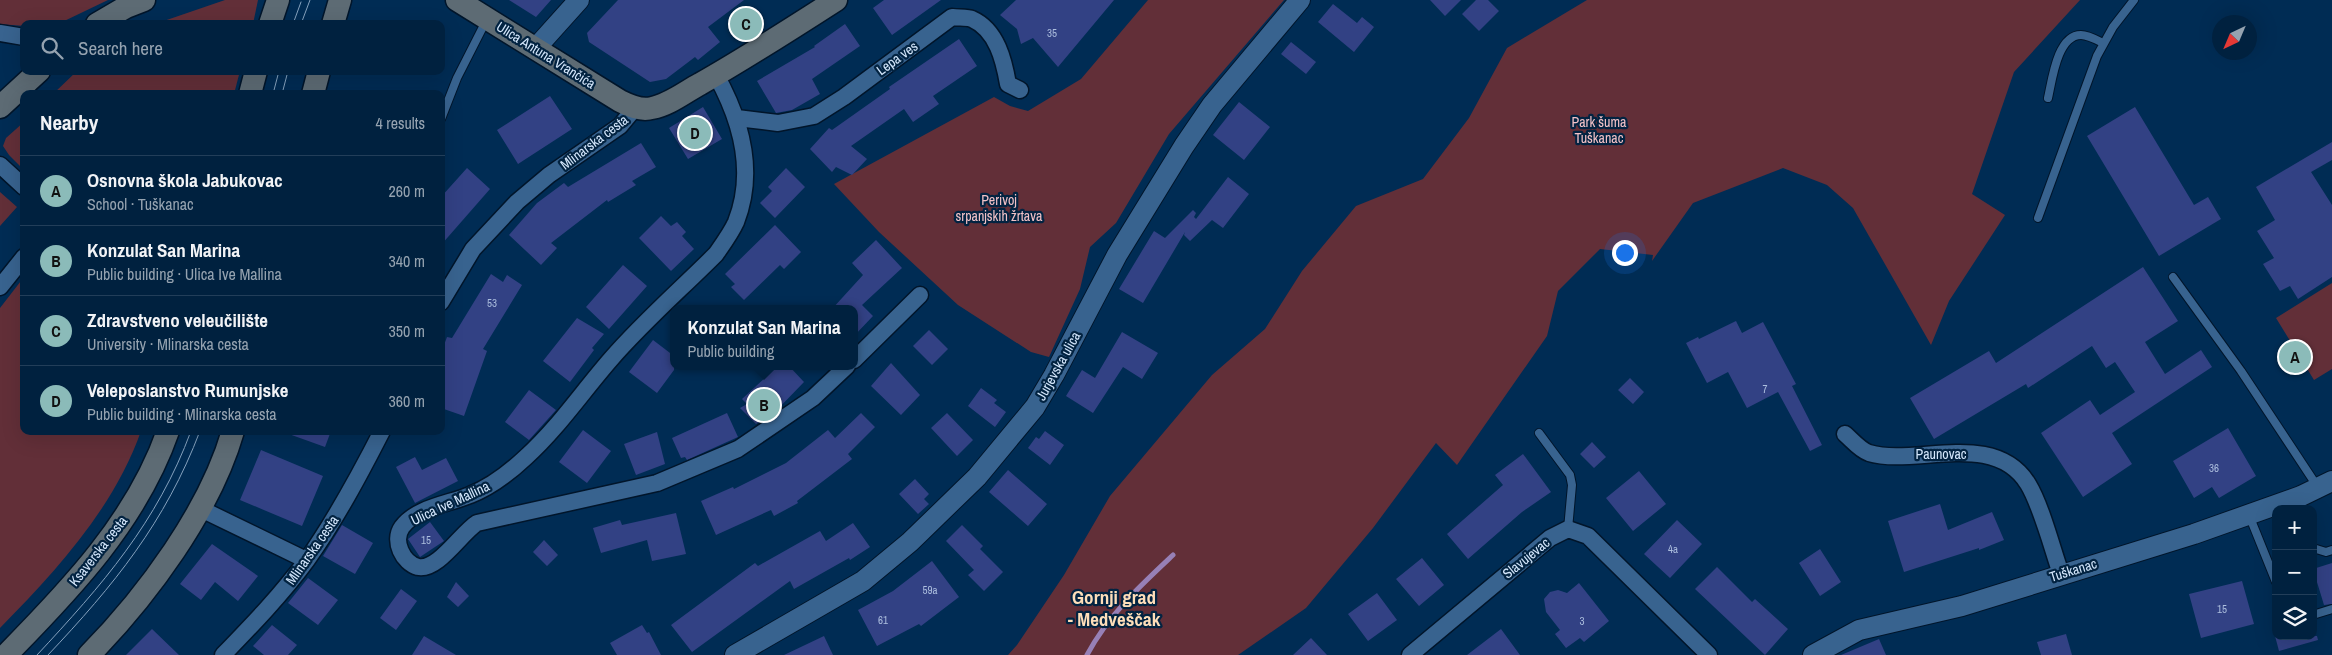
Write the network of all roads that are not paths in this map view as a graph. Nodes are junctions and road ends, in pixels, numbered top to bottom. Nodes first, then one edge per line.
1 (144, 0) edge
2 (278, 0) edge
3 (340, 0) edge
4 (457, 0) edge
5 (579, 0) edge
6 (836, 0) edge
7 (1300, 0) edge
8 (2134, 0) edge
9 (487, 19) junction
10 (104, 20) edge
11 (271, 20) edge
12 (334, 20) edge
13 (0, 33) edge
14 (20, 36) edge
15 (2103, 43) junction
16 (535, 49) junction
17 (35, 75) edge
18 (255, 75) edge
19 (318, 75) edge
20 (716, 75) junction
21 (251, 90) edge
22 (314, 90) edge
23 (1020, 90) dead end
24 (2048, 98) dead end
25 (0, 107) edge
26 (635, 108) junction
27 (445, 109) edge
28 (737, 118) junction
29 (0, 165) edge
30 (20, 183) edge
31 (2038, 218) dead end
32 (20, 262) edge
33 (2173, 277) dead end
34 (0, 286) edge
35 (445, 295) edge
36 (920, 295) dead end
37 (858, 356) edge
38 (843, 370) edge
39 (1539, 433) dead end
40 (1845, 434) dead end
41 (166, 435) edge
42 (232, 435) edge
43 (380, 435) edge
44 (2325, 484) edge
45 (2284, 505) edge
46 (199, 508) junction
47 (2272, 509) edge
48 (2249, 515) junction
49 (1568, 529) junction
50 (2317, 549) edge
51 (2332, 550) edge
52 (306, 560) junction
53 (2272, 572) edge
54 (2061, 574) junction
55 (2332, 609) edge
56 (2317, 614) edge
57 (6, 655) edge
58 (90, 655) edge
59 (223, 655) edge
60 (735, 655) edge
61 (1410, 655) edge
62 (1709, 655) edge
63 (1813, 655) edge

1 - 10 main road
2 - 11 main road
3 - 12 main road
4 - 9 main road, Ulica Antuna Vrančića
5 - 16 street
6 - 20 main road, Mlinarska cesta
7 - 60 street, Jurjevska ulica
8 - 15 lane
9 - 16 main road, Ulica Antuna Vrančića
9 - 27 lane
13 - 14 street
15 - 24 lane
15 - 31 lane
16 - 26 main road, Ulica Antuna Vrančića
17 - 25 main road
18 - 21 main road
19 - 22 main road
20 - 26 main road, Mlinarska cesta
20 - 28 street, Ulica Ive Mallina
23 - 28 street, Lepa ves
26 - 35 street, Mlinarska cesta
28 - 38 street, Ulica Ive Mallina
29 - 30 street
32 - 34 street
33 - 44 lane
36 - 37 street
39 - 49 lane
40 - 54 street, Paunovac
41 - 57 main road, Ksaverska cesta
42 - 46 main road
43 - 52 street, Mlinarska cesta
44 - 45 street, Tuškanac
46 - 52 street
46 - 58 main road
47 - 48 street, Tuškanac
48 - 53 lane
48 - 54 street, Tuškanac
49 - 61 street, Slavujevac
49 - 62 street
50 - 51 lane
52 - 59 street, Mlinarska cesta
54 - 63 street, Tuškanac
55 - 56 lane

